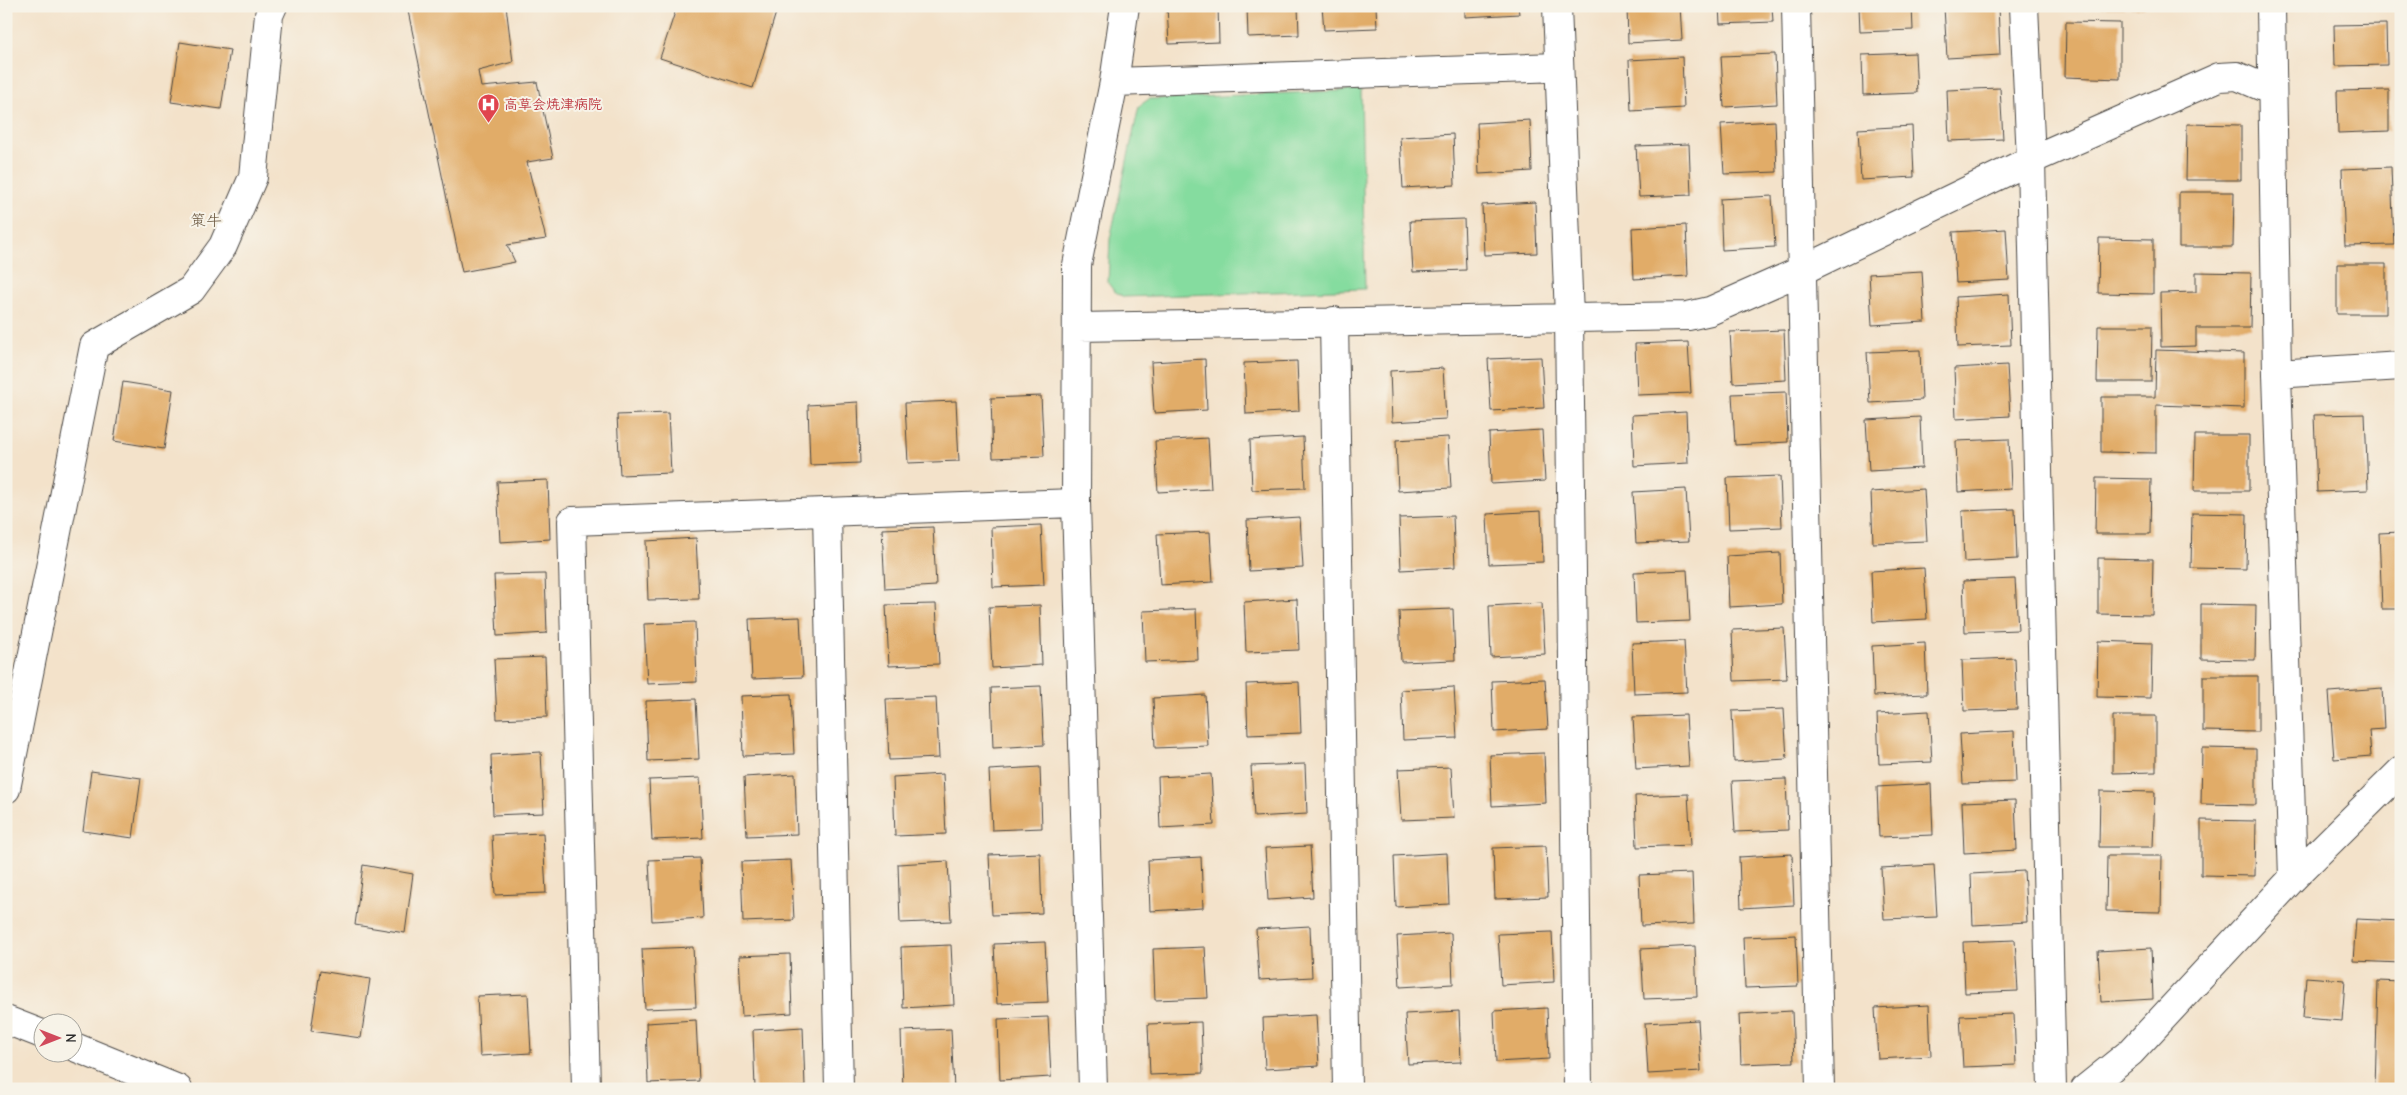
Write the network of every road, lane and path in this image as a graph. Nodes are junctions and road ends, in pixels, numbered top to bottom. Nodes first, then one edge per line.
1 (273, 6) edge
2 (1125, 6) edge
3 (1557, 6) edge
4 (1796, 6) edge
5 (2024, 6) edge
6 (2271, 6) edge
7 (1559, 67) junction
8 (1114, 82) junction
9 (2272, 91) junction
10 (2031, 160) junction
11 (1803, 270) junction
12 (1569, 316) junction
13 (1334, 321) junction
14 (1078, 327) junction
15 (2401, 366) edge
16 (2277, 374) junction
17 (1076, 503) junction
18 (827, 512) junction
19 (2401, 772) edge
20 (6, 789) edge
21 (2293, 878) junction
22 (6, 1020) edge
23 (32, 1030) edge
24 (82, 1050) edge
25 (178, 1089) edge
26 (586, 1089) edge
27 (838, 1089) edge
28 (1093, 1089) edge
29 (1347, 1089) edge
30 (1578, 1089) edge
31 (1820, 1089) edge
32 (2052, 1089) edge
33 (2085, 1089) edge

1 - 20 street
2 - 8 street
3 - 7 street
4 - 11 street
5 - 10 street
6 - 9 street
7 - 8 street
7 - 12 street
8 - 14 street
9 - 10 street
9 - 16 street
10 - 11 street
10 - 32 street
11 - 12 street
11 - 31 street
12 - 13 street
12 - 30 street
13 - 14 street
13 - 29 street
14 - 17 street
15 - 16 street
16 - 21 street
17 - 18 street
17 - 28 street
18 - 26 street
18 - 27 street
19 - 21 street
21 - 33 street
22 - 23 street
24 - 25 street

